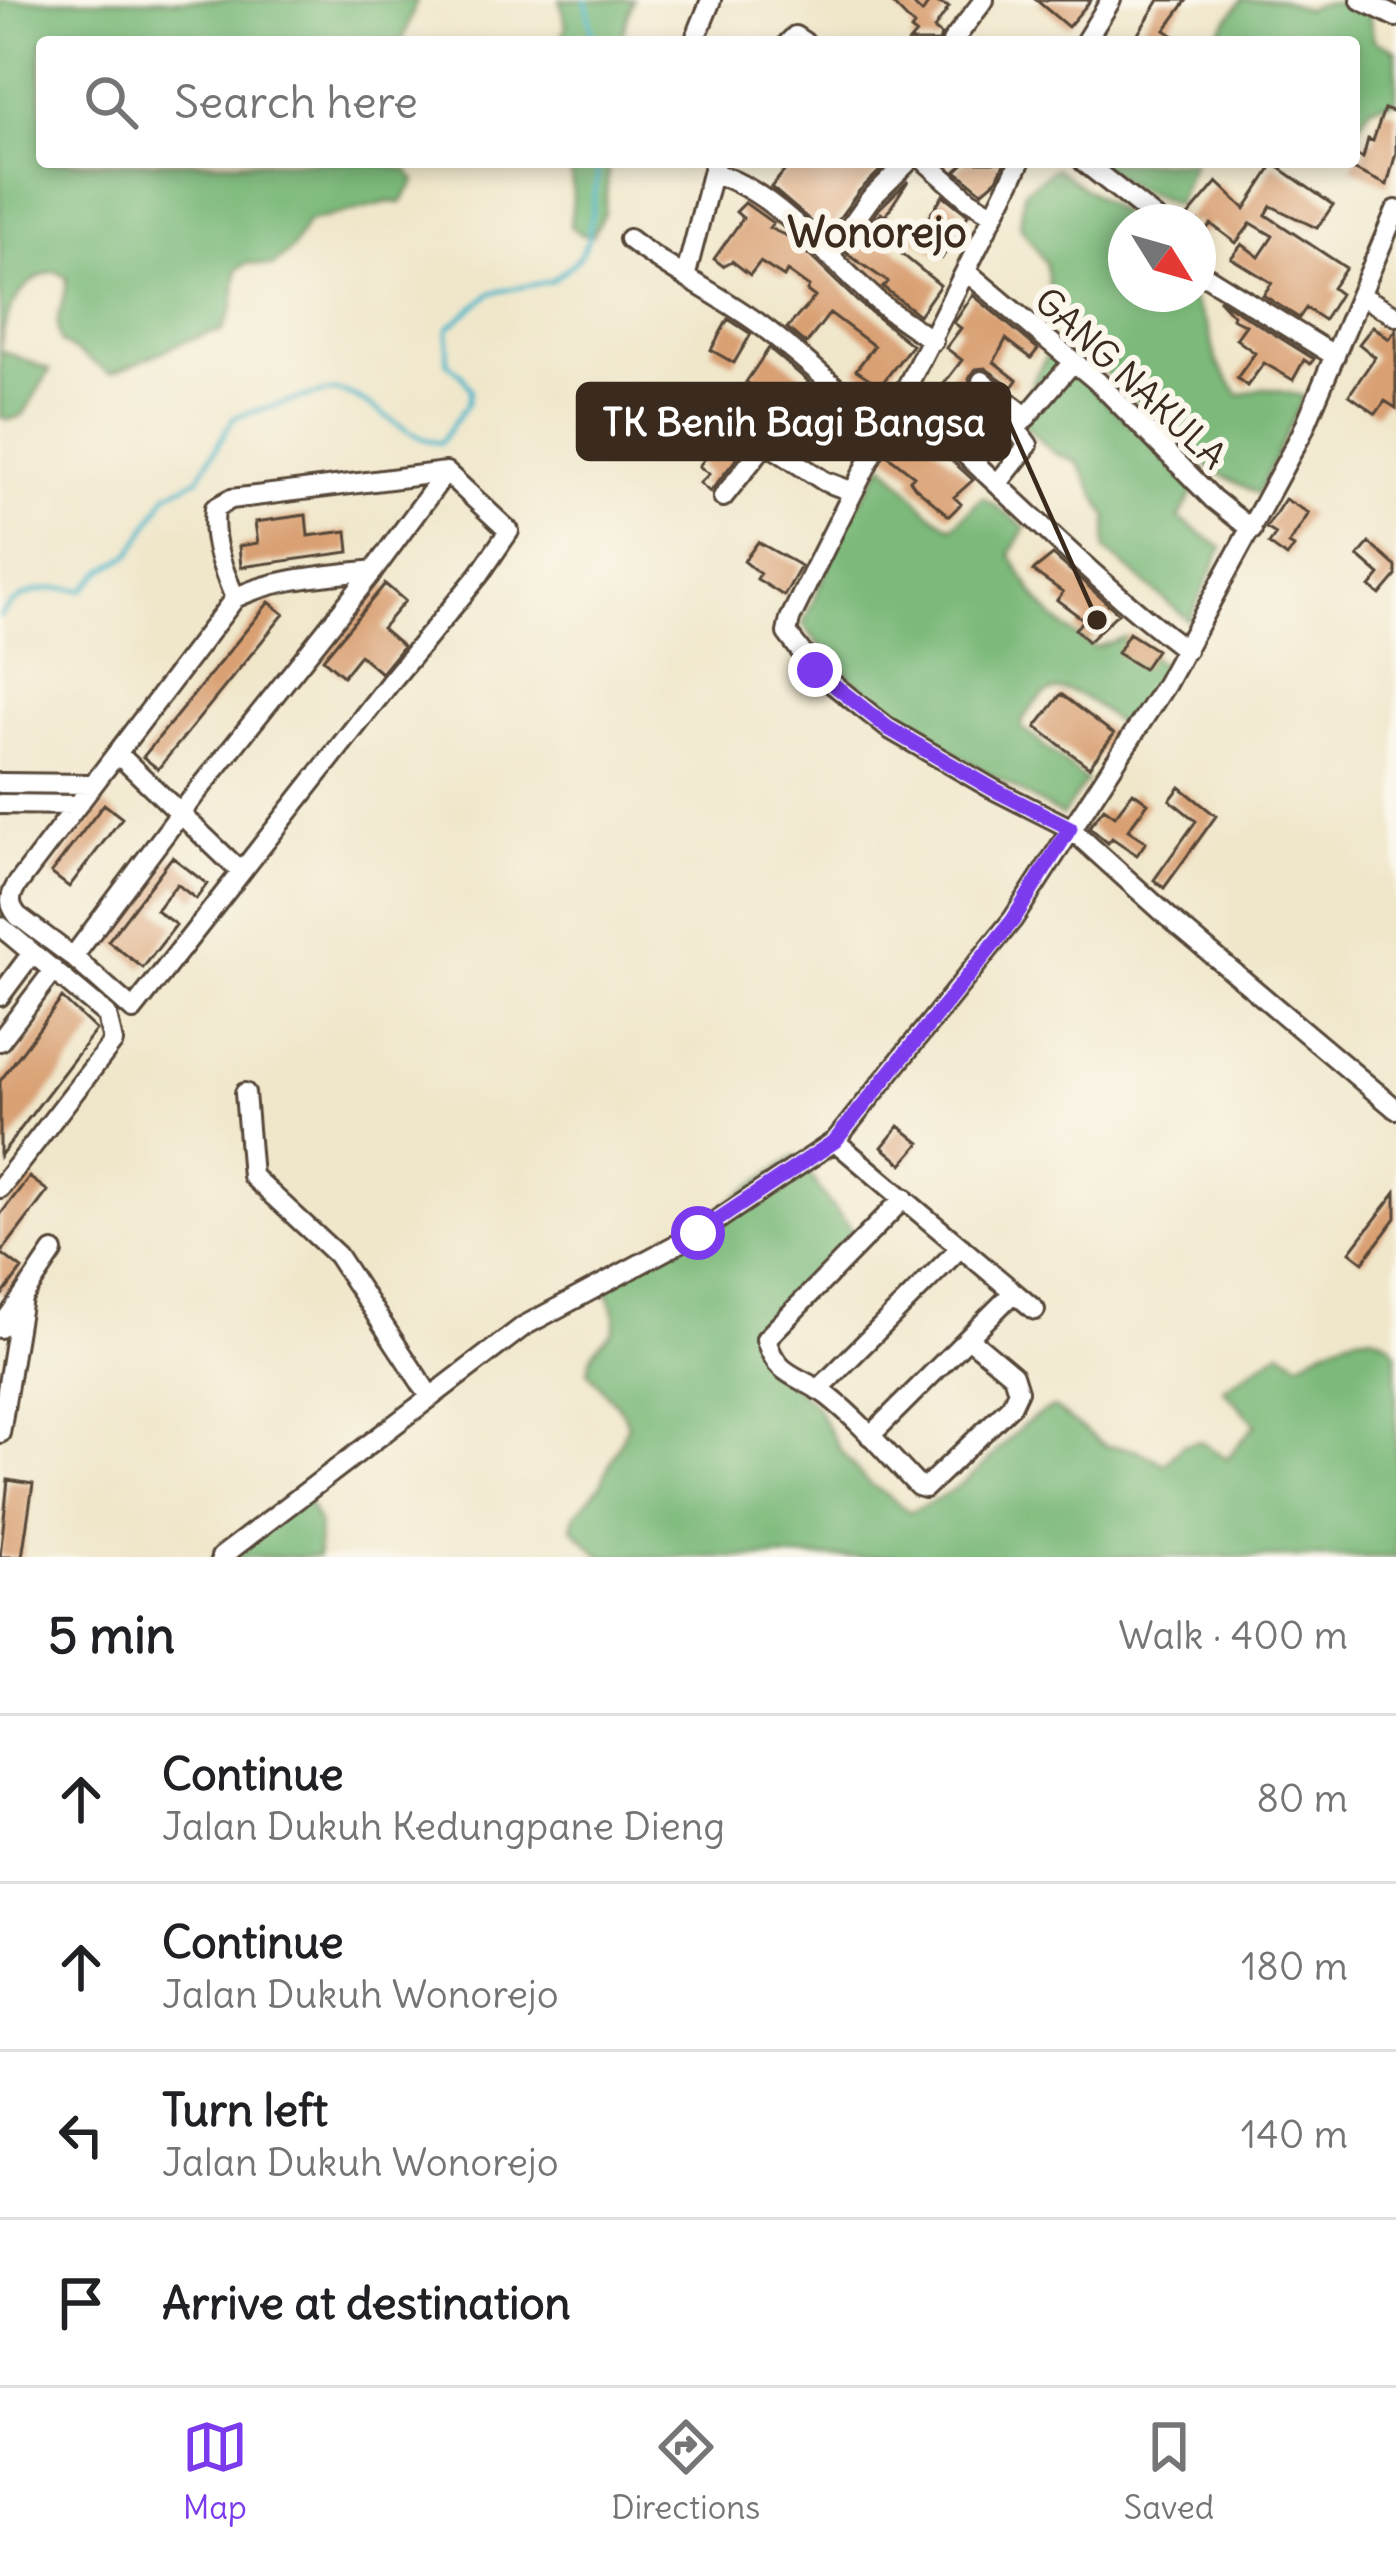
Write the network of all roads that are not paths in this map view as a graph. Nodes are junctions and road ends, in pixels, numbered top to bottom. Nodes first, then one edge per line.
1 (711, 0) edge
2 (984, 0) edge
3 (1361, 0) edge
4 (1102, 3) edge
5 (1396, 17) edge
6 (696, 36) edge
7 (957, 36) edge
8 (1088, 36) edge
9 (714, 168) edge
10 (716, 168) edge
11 (902, 168) edge
12 (933, 168) edge
13 (1017, 168) edge
14 (1092, 168) edge
15 (1137, 204) edge
16 (1396, 210) edge
17 (994, 214) junction
18 (629, 239) dead end
19 (829, 256) junction
20 (1386, 260) edge
21 (967, 272) junction
22 (686, 274) junction
23 (1216, 282) edge
24 (1362, 296) junction
25 (1396, 316) edge
26 (933, 340) junction
27 (1335, 356) junction
28 (1073, 362) junction
29 (982, 381) dead end
30 (839, 393) junction
31 (903, 399) junction
32 (1027, 417) junction
33 (885, 430) junction
34 (766, 443) junction
35 (446, 472) junction
36 (998, 483) junction
37 (851, 491) junction
38 (723, 497) dead end
39 (1252, 530) junction
40 (374, 571) junction
41 (235, 598) junction
42 (1186, 650) junction
43 (118, 754) junction
44 (0, 783) edge
45 (91, 784) junction
46 (0, 804) edge
47 (77, 805) junction
48 (182, 811) junction
49 (1070, 828) junction
50 (241, 872) junction
51 (5, 896) edge
52 (0, 926) edge
53 (32, 953) junction
54 (73, 957) junction
55 (54, 970) junction
56 (0, 996) edge
57 (0, 1041) edge
58 (245, 1094) dead end
59 (1396, 1109) edge
60 (835, 1141) junction
61 (0, 1188) edge
62 (904, 1198) junction
63 (961, 1246) junction
64 (53, 1252) dead end
65 (1013, 1293) junction
66 (22, 1298) junction
67 (1036, 1310) dead end
68 (0, 1328) edge
69 (970, 1339) junction
70 (818, 1390) junction
71 (429, 1395) junction
72 (0, 1433) edge
73 (870, 1436) junction
74 (220, 1557) edge

1 - 6 street
2 - 7 street
3 - 5 street
4 - 8 street
9 - 22 street
10 - 19 street
11 - 19 street
12 - 17 street
13 - 17 street
14 - 15 street
16 - 20 street
17 - 21 street
18 - 22 street
19 - 26 street
20 - 24 street
21 - 26 street
21 - 28 street, GANG NAKULA
22 - 30 street
23 - 27 street
24 - 25 street
24 - 27 street
26 - 31 street
27 - 39 street
28 - 32 street
28 - 39 street, GANG NAKULA
29 - 32 street
30 - 33 street
30 - 34 street
31 - 33 street
31 - 36 street
32 - 36 street
33 - 37 street
34 - 37 street
34 - 38 street
35 - 40 street
35 - 41 street
35 - 50 street
36 - 42 street
37 - 49 street
39 - 42 street
40 - 41 street
40 - 48 street
41 - 43 street
42 - 49 street
43 - 45 street
43 - 48 street
44 - 45 street
45 - 47 street
46 - 47 street
47 - 51 street
48 - 50 street
48 - 54 street
49 - 59 street
49 - 60 street
50 - 54 street
51 - 54 street
52 - 53 street
53 - 55 street
53 - 56 street
55 - 57 street
55 - 61 street
58 - 71 street
60 - 62 street
60 - 71 street
62 - 63 street
62 - 70 street
63 - 65 street
63 - 70 street
64 - 66 street
65 - 67 street
65 - 69 street
66 - 68 street
66 - 72 street
69 - 73 street
69 - 73 street
70 - 73 street
71 - 74 street

